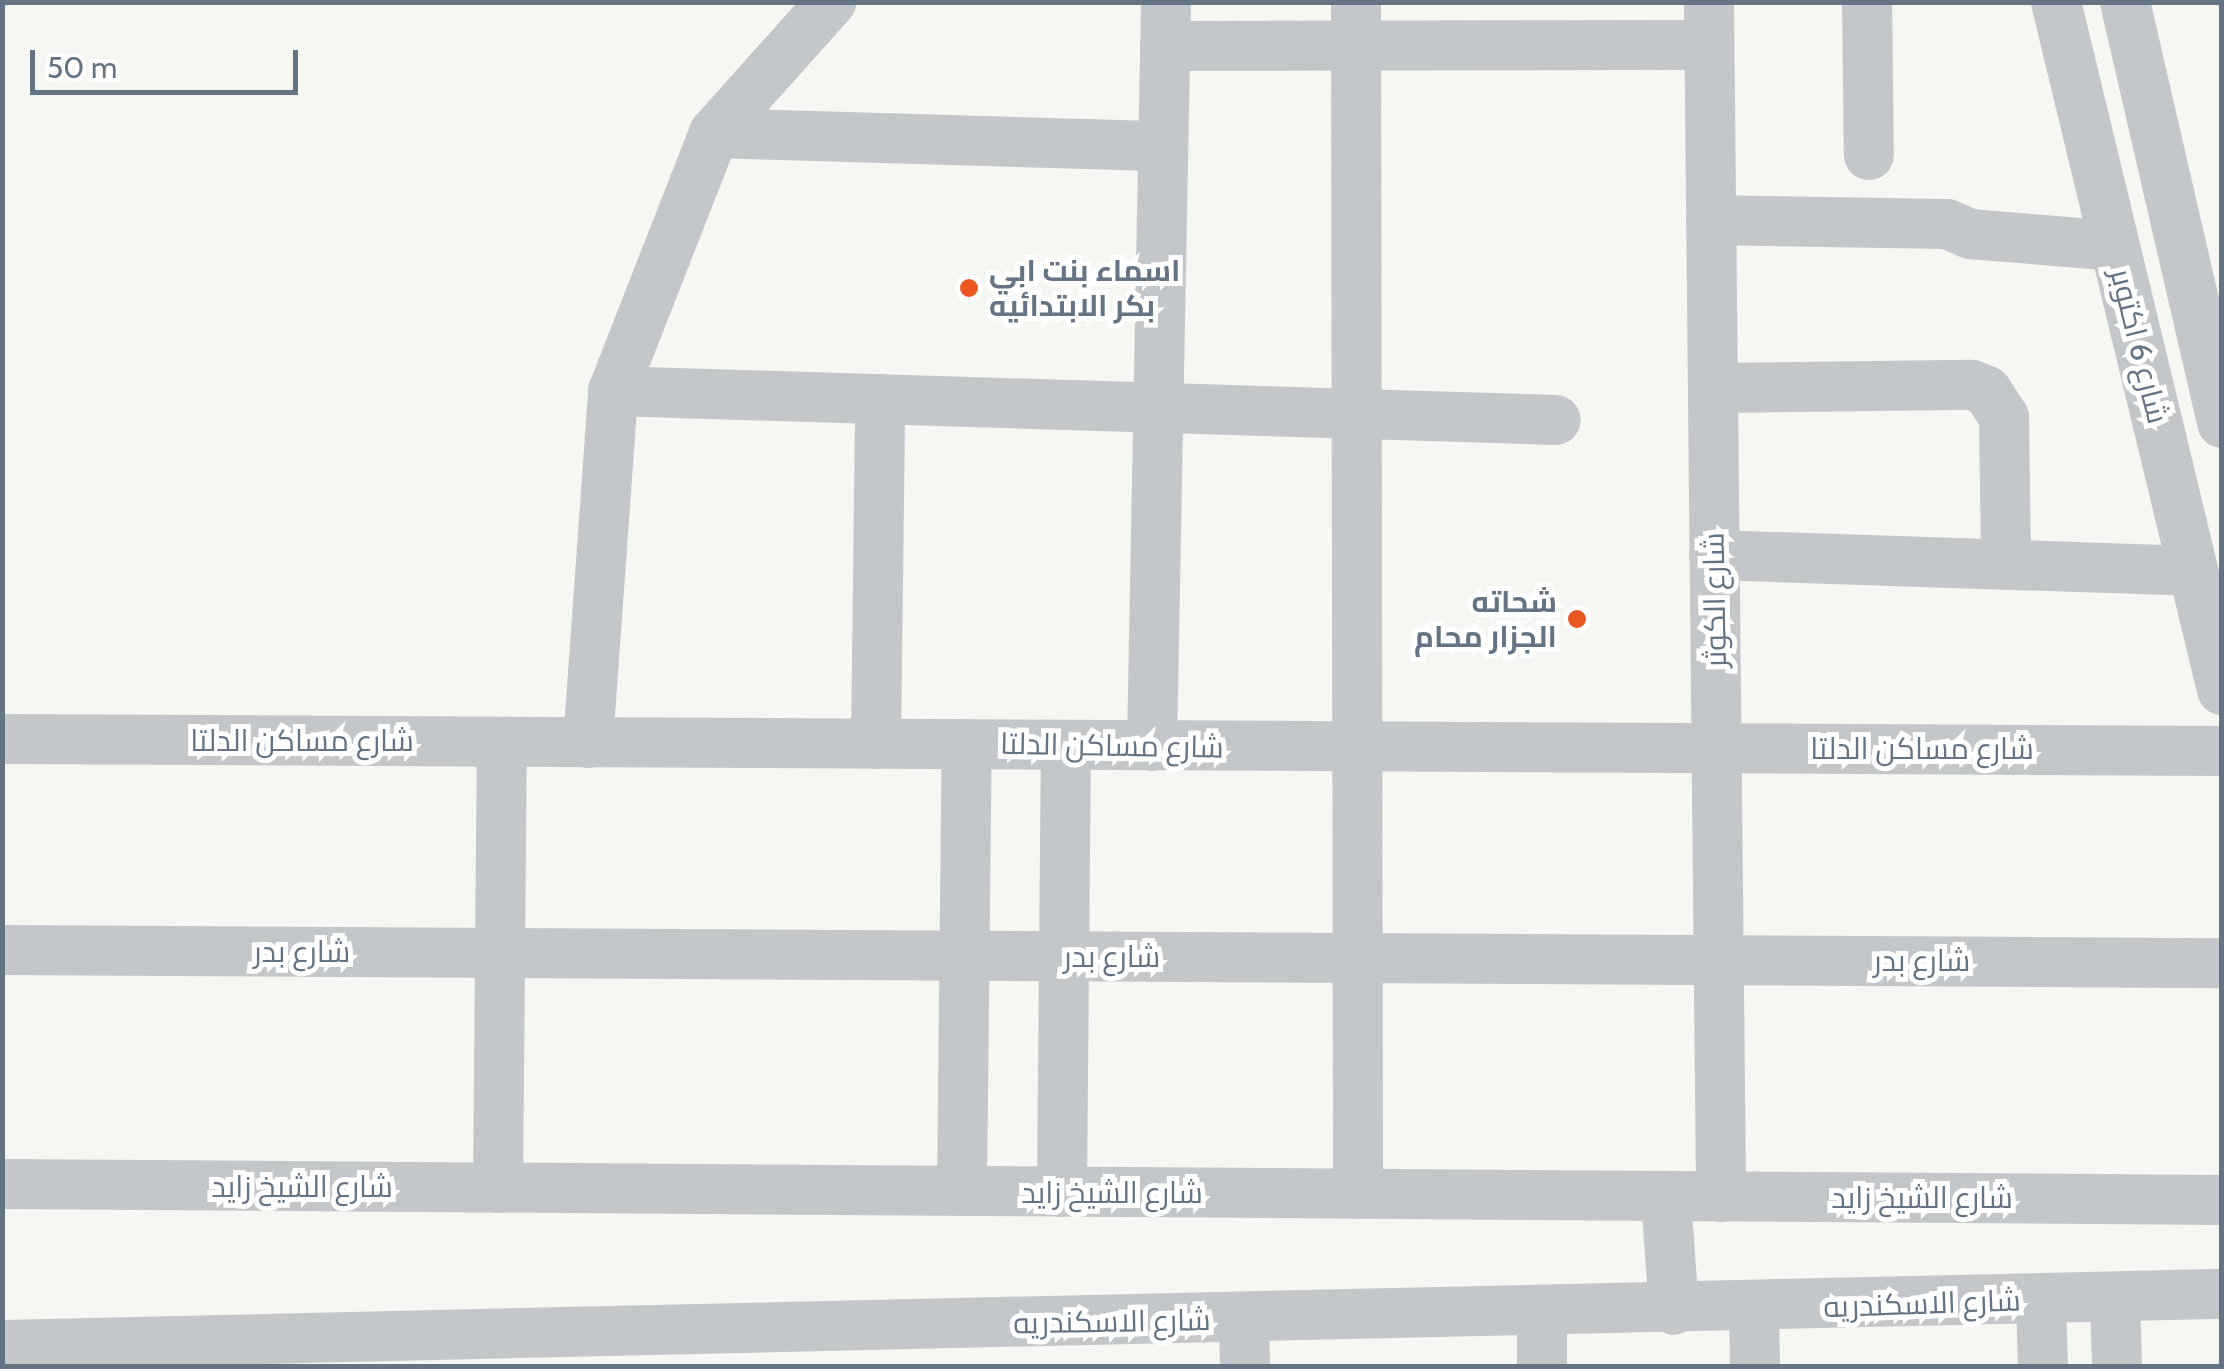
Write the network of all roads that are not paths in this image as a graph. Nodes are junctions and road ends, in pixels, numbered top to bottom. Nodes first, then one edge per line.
1 (831, 2) edge
2 (1867, 2) edge
3 (2056, 2) edge
4 (2125, 2) edge
5 (1166, 24) edge
6 (1356, 24) edge
7 (1709, 24) edge
8 (714, 133) junction
9 (1163, 146) junction
10 (1869, 155) dead end
11 (1711, 220) junction
12 (2115, 246) junction
13 (1713, 388) junction
14 (613, 391) junction
15 (880, 399) junction
16 (1158, 408) junction
17 (1356, 414) junction
18 (1556, 420) dead end
19 (2222, 423) edge
20 (1714, 556) junction
21 (2006, 564) junction
22 (2193, 571) junction
23 (2222, 690) edge
24 (2, 740) edge
25 (502, 742) junction
26 (588, 743) junction
27 (876, 744) junction
28 (967, 745) junction
29 (1066, 746) junction
30 (1152, 746) junction
31 (1716, 748) junction
32 (1357, 749) junction
33 (2222, 750) edge
34 (2, 950) edge
35 (500, 953) junction
36 (964, 956) junction
37 (1064, 956) junction
38 (1358, 958) junction
39 (1718, 960) junction
40 (2222, 963) edge
41 (2, 1184) edge
42 (498, 1188) junction
43 (962, 1191) junction
44 (1062, 1192) junction
45 (1358, 1194) junction
46 (1666, 1197) junction
47 (1721, 1197) junction
48 (2222, 1200) edge
49 (2222, 1294) edge
50 (2114, 1298) junction
51 (2042, 1300) junction
52 (1754, 1309) junction
53 (1674, 1310) junction
54 (1542, 1313) junction
55 (1244, 1343) edge
56 (2, 1346) edge
57 (931, 1346) edge
58 (427, 1352) edge
59 (1542, 1366) edge
60 (1755, 1366) edge
61 (2043, 1366) edge
62 (2117, 1366) edge

1 - 8 street
2 - 10 street
3 - 12 street, شارع 6 اكتوبر
4 - 19 street, شارع 6 اكتوبر
5 - 6 street
5 - 9 street
6 - 7 street
6 - 17 street
7 - 11 street, شارع الكوثر
8 - 9 street
8 - 14 street
9 - 16 street
11 - 12 street
11 - 13 street, شارع الكوثر
12 - 22 street, شارع 6 اكتوبر
13 - 20 street, شارع الكوثر
13 - 21 street
14 - 15 street
14 - 26 street
15 - 16 street
15 - 27 street
16 - 17 street
16 - 30 street
17 - 18 street
17 - 32 street
20 - 21 street
20 - 31 street, شارع الكوثر
21 - 22 street
22 - 23 street, شارع 6 اكتوبر
24 - 25 street, شارع مساكن الدلتا
25 - 26 street, شارع مساكن الدلتا
25 - 35 street
26 - 27 street, شارع مساكن الدلتا
27 - 28 street, شارع مساكن الدلتا
28 - 29 street, شارع مساكن الدلتا
28 - 36 street
29 - 30 street, شارع مساكن الدلتا
29 - 37 street
30 - 32 street, شارع مساكن الدلتا
31 - 32 street, شارع مساكن الدلتا
31 - 33 street, شارع مساكن الدلتا
31 - 39 street, شارع الكوثر
32 - 38 street
34 - 35 street, شارع بدر
35 - 36 street, شارع بدر
35 - 42 street
36 - 37 street, شارع بدر
36 - 43 street
37 - 38 street, شارع بدر
37 - 44 street
38 - 39 street, شارع بدر
38 - 45 street
39 - 40 street, شارع بدر
39 - 47 street, شارع الكوثر
41 - 42 street, شارع الشيخ زايد
42 - 43 street, شارع الشيخ زايد
43 - 44 street, شارع الشيخ زايد
44 - 45 street, شارع الشيخ زايد
45 - 46 street, شارع الشيخ زايد
46 - 47 street, شارع الشيخ زايد
46 - 53 street
47 - 48 street, شارع الشيخ زايد
49 - 50 street, شارع الاسكندريه
50 - 51 street, شارع الاسكندريه
50 - 62 street
51 - 52 street, شارع الاسكندريه
51 - 61 street
52 - 53 street, شارع الاسكندريه
52 - 60 street
53 - 54 street, شارع الاسكندريه
54 - 55 street, شارع الاسكندريه
54 - 59 street
55 - 57 street, شارع الاسكندريه
56 - 58 street, شارع الاسكندريه
57 - 58 street, شارع الاسكندريه

